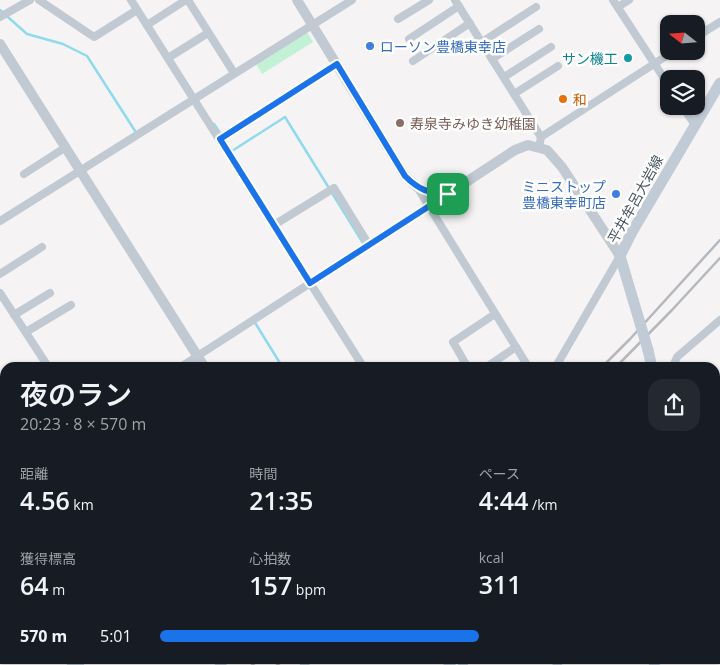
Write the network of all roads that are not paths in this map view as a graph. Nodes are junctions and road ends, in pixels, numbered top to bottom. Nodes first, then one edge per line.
1 (30, 0) edge
2 (39, 0) edge
3 (131, 0) edge
4 (187, 0) edge
5 (297, 0) edge
6 (352, 0) edge
7 (428, 0) edge
8 (629, 0) edge
9 (457, 3) edge
10 (616, 4) edge
11 (536, 7) dead end
12 (137, 10) junction
13 (0, 17) edge
14 (398, 19) dead end
15 (720, 22) edge
16 (470, 23) junction
17 (147, 25) junction
18 (313, 25) junction
19 (539, 29) dead end
20 (705, 31) edge
21 (208, 32) junction
22 (409, 39) dead end
23 (482, 42) junction
24 (0, 44) edge
25 (551, 47) dead end
26 (168, 58) junction
27 (492, 59) junction
28 (660, 60) edge
29 (413, 61) dead end
30 (337, 64) junction
31 (654, 64) junction
32 (558, 66) dead end
33 (660, 73) edge
34 (234, 74) junction
35 (504, 78) junction
36 (720, 83) edge
37 (514, 94) junction
38 (194, 98) junction
39 (688, 115) edge
40 (695, 125) junction
41 (541, 137) junction
42 (220, 139) junction
43 (66, 147) junction
44 (539, 148) junction
45 (81, 171) junction
46 (24, 174) dead end
47 (416, 187) junction
48 (448, 194) junction
49 (428, 207) junction
50 (0, 221) edge
51 (274, 225) junction
52 (369, 245) junction
53 (42, 247) dead end
54 (620, 256) junction
55 (0, 274) edge
56 (310, 283) junction
57 (50, 293) dead end
58 (1, 296) edge
59 (71, 305) dead end
60 (495, 314) junction
61 (14, 315) junction
62 (720, 320) edge
63 (26, 332) junction
64 (516, 347) junction
65 (198, 355) junction
66 (45, 362) edge
67 (188, 362) edge
68 (202, 362) edge
69 (360, 362) edge
70 (465, 362) edge
71 (494, 362) edge
72 (525, 362) edge
73 (558, 362) edge
74 (651, 362) edge
75 (675, 362) edge

1 - 13 street
2 - 12 street
3 - 12 street
4 - 17 street
4 - 21 street
5 - 18 street
6 - 18 street
7 - 14 street
8 - 10 street
9 - 16 street
9 - 22 street
10 - 31 street
11 - 23 street
12 - 17 street
15 - 20 street
16 - 23 street
16 - 29 street
17 - 26 street
18 - 30 street
18 - 34 street
19 - 27 street
21 - 26 street
21 - 34 street
23 - 27 street
24 - 43 street
25 - 35 street
26 - 38 street
27 - 35 street
28 - 31 street
30 - 42 street
30 - 47 street
31 - 33 street
31 - 41 street
32 - 37 street
34 - 38 street
35 - 37 street
36 - 40 main road, 平井牟呂大岩線
37 - 41 street
38 - 42 street
38 - 45 street
39 - 40 street
40 - 54 main road, 平井牟呂大岩線
41 - 44 street
42 - 51 street
43 - 45 street
43 - 46 street
44 - 48 street
44 - 54 street
45 - 50 street
45 - 65 street
47 - 48 street
47 - 49 street
48 - 49 street
49 - 52 street
49 - 60 street
51 - 52 street
51 - 56 street
52 - 56 street
53 - 55 street
54 - 73 street
54 - 74 main road, 平井牟呂大岩線, bridge
56 - 65 street
56 - 69 street
57 - 61 street
58 - 61 street
59 - 63 street
60 - 64 street
60 - 70 street
61 - 63 street
62 - 75 street
63 - 66 street
64 - 71 street
64 - 72 street
65 - 67 street
65 - 68 street

